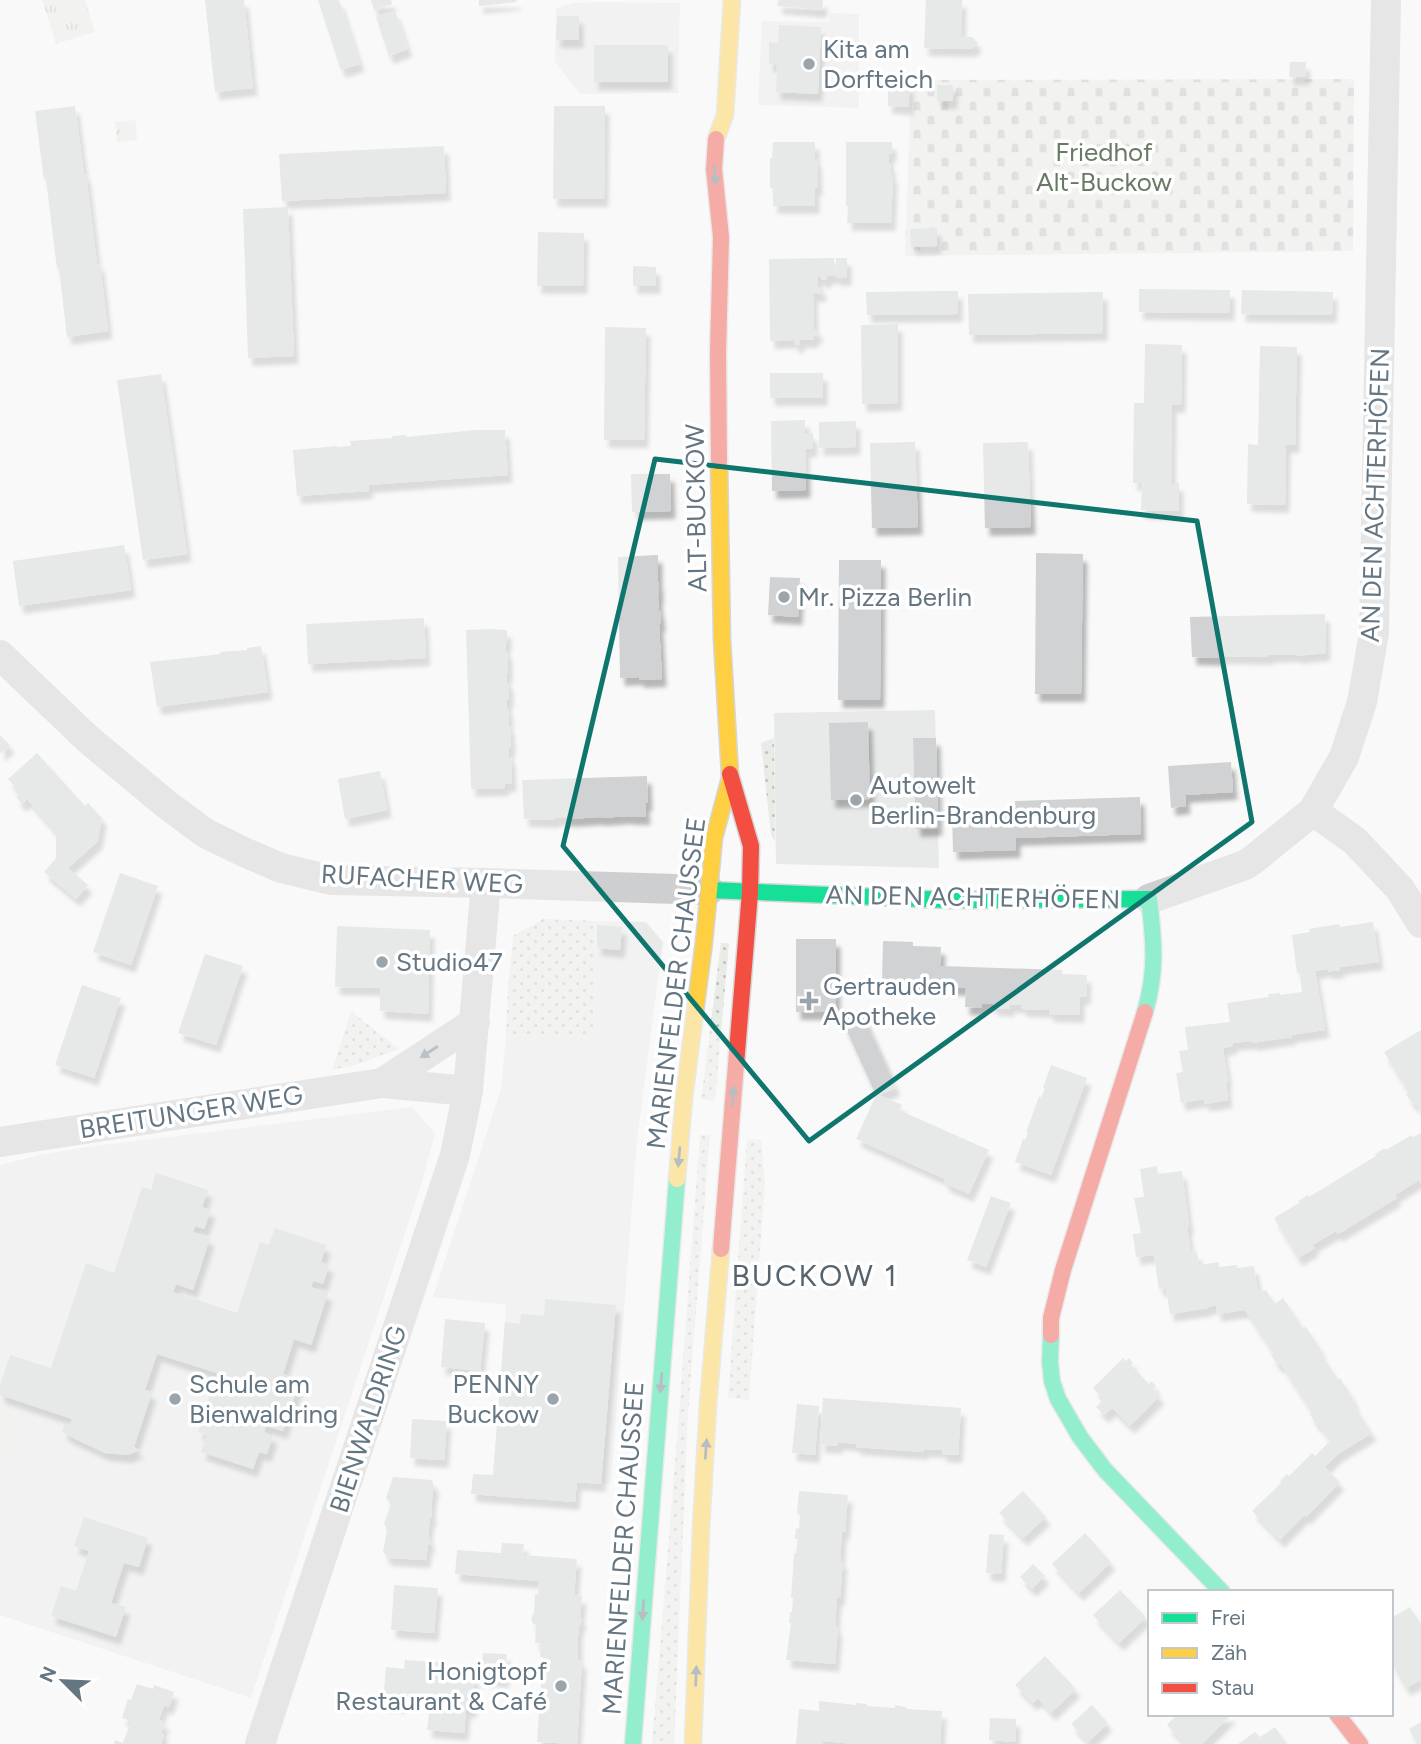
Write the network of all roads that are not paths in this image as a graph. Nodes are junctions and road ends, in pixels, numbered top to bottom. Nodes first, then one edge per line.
1 (732, 0) edge
2 (1386, 0) edge
3 (725, 115) junction
4 (733, 132) dead end
5 (732, 184) dead end
6 (721, 237) junction
7 (0, 655) edge
8 (730, 778) junction
9 (1313, 811) junction
10 (486, 883) junction
11 (1411, 883) edge
12 (709, 890) junction
13 (750, 892) junction
14 (1149, 899) junction
15 (1421, 923) edge
16 (475, 1022) junction
17 (383, 1083) junction
18 (468, 1091) junction
19 (0, 1142) edge
20 (1220, 1590) edge
21 (1339, 1716) edge
22 (261, 1744) edge
23 (632, 1744) edge
24 (693, 1744) edge
25 (1360, 1744) edge

1 - 3 main road, ALT-BUCKOW
2 - 9 street, AN DEN ACHTERHÖFEN
3 - 4 main road, ALT-BUCKOW
3 -> 6 main road, ALT-BUCKOW
5 - 6 main road, ALT-BUCKOW
6 - 8 main road, ALT-BUCKOW
7 - 10 street, RUFACHER WEG
8 - 12 main road, MARIENFELDER CHAUSSEE
8 - 13 main road, MARIENFELDER CHAUSSEE
9 - 11 street
9 - 14 street, AN DEN ACHTERHÖFEN
10 - 12 street, RUFACHER WEG
10 - 16 street
11 - 15 street
12 - 13 main road, RUFACHER WEG
12 -> 23 main road, MARIENFELDER CHAUSSEE
13 - 14 main road, AN DEN ACHTERHÖFEN
24 -> 13 main road, MARIENFELDER CHAUSSEE
14 - 20 main road
16 -> 17 street, BREITUNGER WEG
16 - 18 street
17 - 18 street, BREITUNGER WEG
17 - 19 street, BREITUNGER WEG
18 - 22 street, BIENWALDRING
21 - 25 main road

